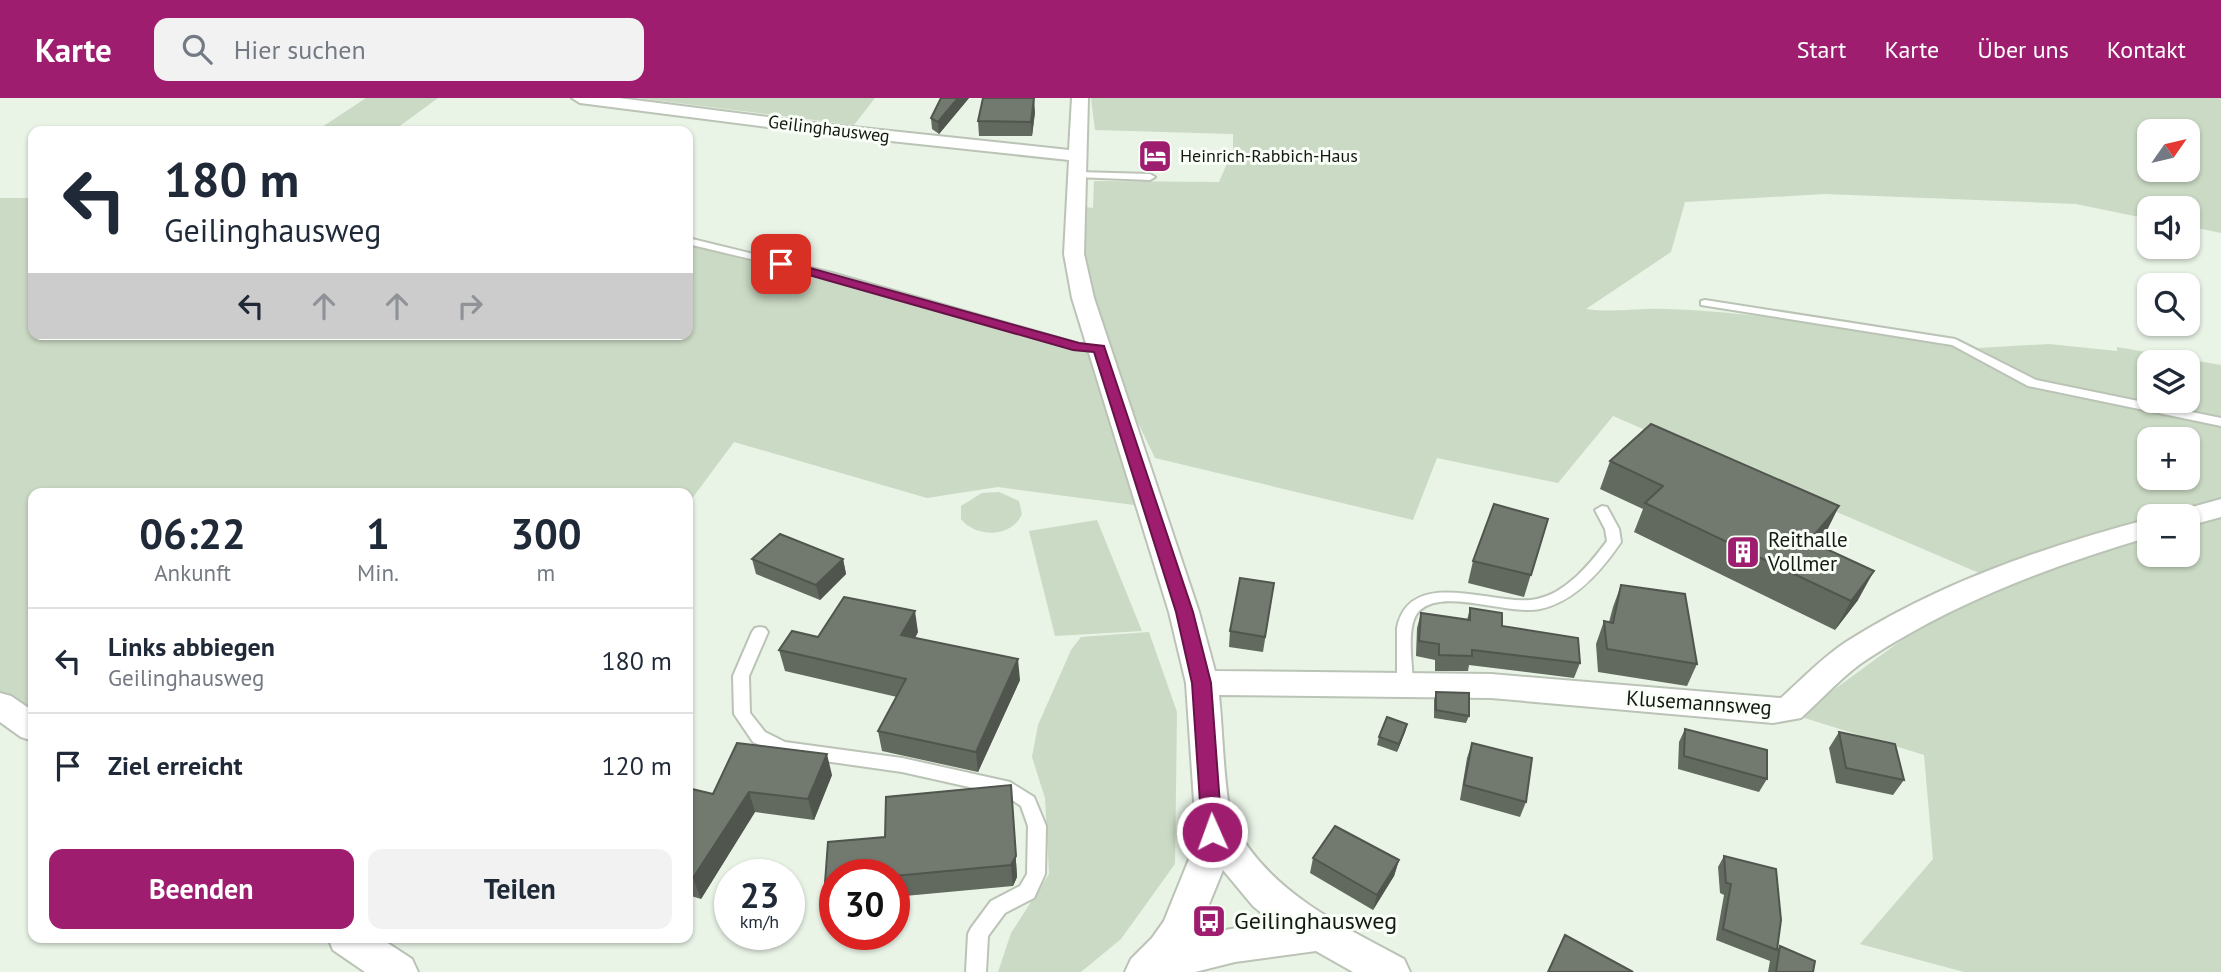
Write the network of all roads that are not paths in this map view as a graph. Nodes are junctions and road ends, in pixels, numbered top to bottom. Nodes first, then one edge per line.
1 (580, 98) edge
2 (1080, 98) edge
3 (1078, 166) junction
4 (1150, 177) dead end
5 (693, 242) edge
6 (1705, 303) dead end
7 (1100, 349) junction
8 (2221, 422) edge
9 (2221, 508) edge
10 (1602, 510) dead end
11 (2200, 514) edge
12 (2137, 531) edge
13 (760, 632) dead end
14 (1202, 683) junction
15 (1405, 685) junction
16 (0, 705) edge
17 (28, 725) edge
18 (1213, 816) junction
19 (1320, 933) junction
20 (354, 943) edge
21 (1169, 968) edge
22 (398, 972) edge
23 (976, 972) edge
24 (1391, 972) edge

1 - 3 street, Geilinghausweg
2 - 3 street
3 - 4 lane
3 - 7 street
5 - 7 lane
6 - 8 lane
7 - 14 street
9 - 11 street
10 - 15 lane
12 - 15 street, Klusemannsweg
13 - 23 lane
14 - 15 street, Klusemannsweg
14 - 18 street
16 - 17 street
18 - 19 street
18 - 21 street
19 - 21 street
19 - 24 street
20 - 22 street

